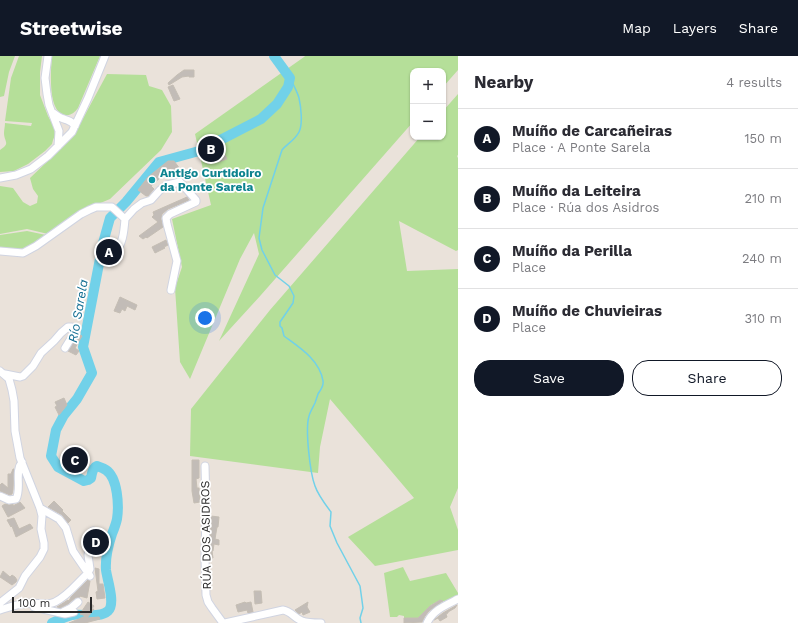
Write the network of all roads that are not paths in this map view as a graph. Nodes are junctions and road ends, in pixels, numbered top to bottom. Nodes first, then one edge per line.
1 (48, 56) edge
2 (105, 56) edge
3 (52, 112) junction
4 (64, 119) junction
5 (75, 126) junction
6 (59, 129) junction
7 (69, 135) junction
8 (58, 146) junction
9 (0, 178) edge
10 (124, 218) junction
11 (0, 251) edge
12 (112, 255) dead end
13 (171, 290) dead end
14 (65, 348) dead end
15 (4, 375) edge
16 (22, 462) junction
17 (205, 466) dead end
18 (0, 496) edge
19 (40, 508) junction
20 (93, 531) dead end
21 (90, 575) junction
22 (458, 599) edge
23 (78, 602) dead end
24 (0, 604) edge
25 (22, 604) junction
26 (0, 610) edge
27 (58, 612) junction
28 (74, 612) dead end
29 (224, 623) edge
30 (321, 623) edge
31 (426, 623) edge

1 - 3 street
2 - 5 street
3 - 4 street
3 - 6 street
4 - 5 street
4 - 6 street
5 - 7 street
6 - 7 street
6 - 8 street
7 - 8 street
8 - 9 street
10 - 11 street
10 - 12 street
10 - 13 street
14 - 15 street
15 - 16 street
16 - 18 street
16 - 19 street
17 - 29 street, RÚA DOS ASIDROS
19 - 21 street
19 - 24 street
20 - 21 street
21 - 25 street
22 - 31 street
23 - 27 street
25 - 26 street
25 - 27 street
27 - 28 street
29 - 30 street

